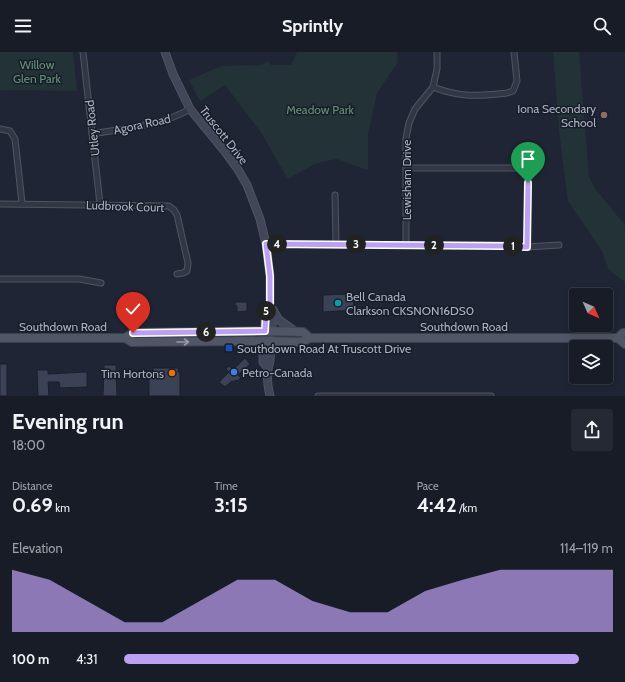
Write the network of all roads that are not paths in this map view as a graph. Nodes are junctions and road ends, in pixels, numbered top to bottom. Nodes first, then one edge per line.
1 (83, 52) edge
2 (165, 52) edge
3 (437, 52) edge
4 (514, 52) edge
5 (433, 87) junction
6 (190, 109) junction
7 (0, 129) edge
8 (92, 134) junction
9 (406, 168) junction
10 (335, 195) dead end
11 (22, 203) junction
12 (0, 204) edge
13 (100, 204) junction
14 (266, 244) junction
15 (336, 244) junction
16 (406, 245) junction
17 (560, 245) dead end
18 (527, 247) junction
19 (177, 274) dead end
20 (0, 279) edge
21 (101, 283) dead end
22 (270, 303) junction
23 (273, 310) junction
24 (269, 331) junction
25 (296, 332) junction
26 (622, 336) edge
27 (0, 338) edge
28 (125, 338) junction
29 (310, 338) junction
30 (268, 341) junction
31 (625, 344) edge
32 (270, 396) edge
33 (318, 396) edge
34 (378, 396) edge
35 (491, 396) edge

1 - 8 street, Utley Road
2 - 6 street, Truscott Drive
3 - 5 street, Lewisham Drive
4 - 5 street
5 - 9 street, Lewisham Drive
6 - 8 street, Agora Road
6 - 14 street, Truscott Drive
7 - 11 street
8 - 13 street, Utley Road
9 - 16 street, Lewisham Drive
9 - 18 street
10 - 15 street
11 - 12 street, Ludbrook Court
11 - 13 street, Ludbrook Court
13 - 19 street, Ludbrook Court
14 - 15 street
14 - 22 street, Truscott Drive
15 - 16 street
16 - 18 street
17 - 18 street
20 - 21 street
22 - 23 street, Truscott Drive
22 - 24 street, Truscott Drive
23 - 24 street, Truscott Drive
23 - 25 street
24 - 25 main road, Southdown Road
24 - 28 main road, Southdown Road
24 - 30 street, Truscott Drive
25 - 29 main road, Southdown Road
26 - 29 main road, Southdown Road
26 - 31 main road, Southdown Road
27 - 28 main road, Southdown Road
28 -> 30 main road, Southdown Road
29 - 30 main road, Southdown Road
30 - 32 street, Truscott Drive
33 - 34 street
34 - 35 street

